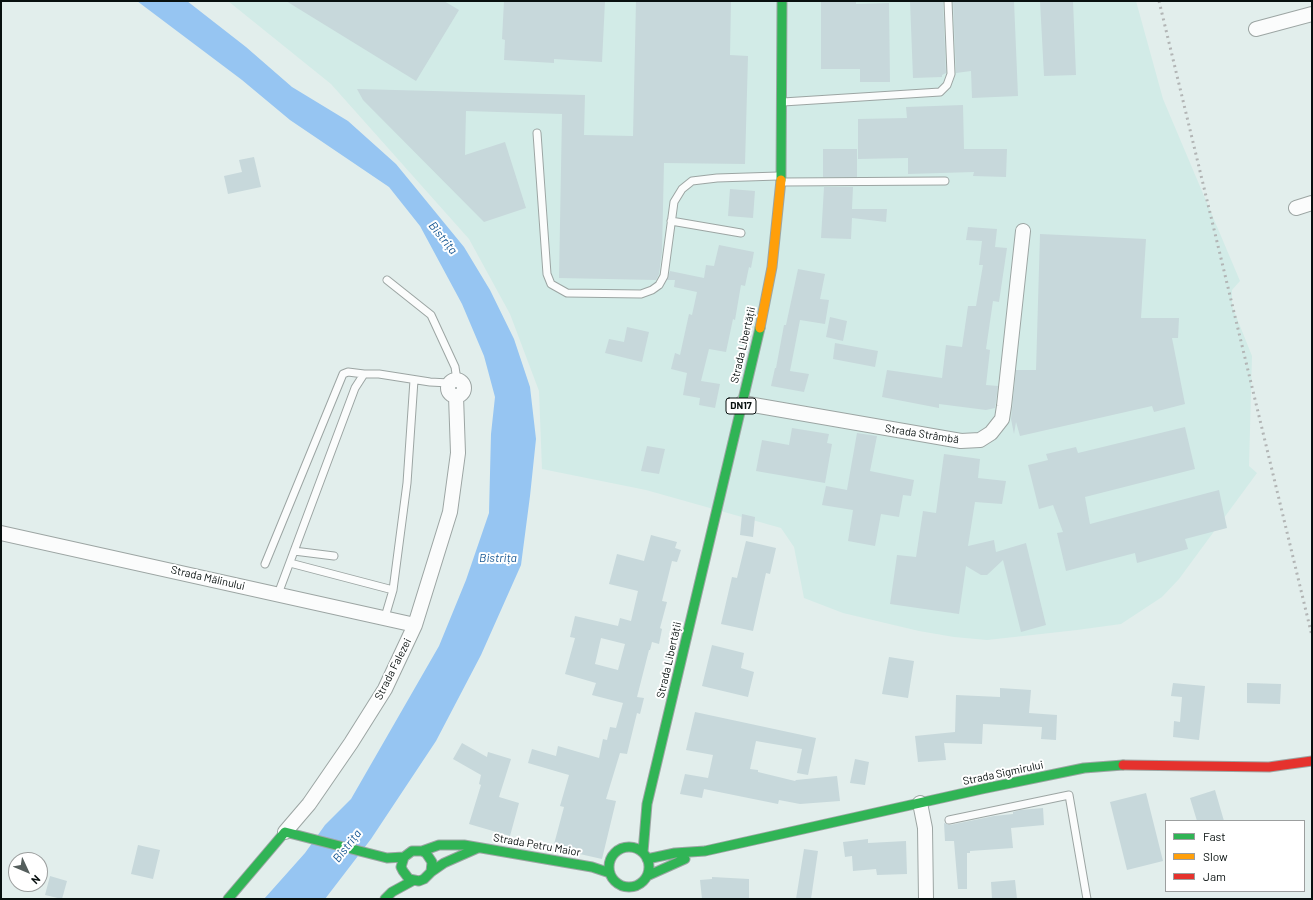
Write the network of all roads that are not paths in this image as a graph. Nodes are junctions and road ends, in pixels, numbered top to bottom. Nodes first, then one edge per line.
1 (782, 1) edge
2 (948, 1) edge
3 (1312, 14) edge
4 (1256, 29) dead end
5 (781, 102) junction
6 (537, 133) dead end
7 (780, 179) junction
8 (945, 181) dead end
9 (1312, 203) edge
10 (1296, 208) dead end
11 (671, 221) junction
12 (1023, 231) dead end
13 (741, 233) dead end
14 (387, 280) dead end
15 (364, 374) junction
16 (414, 380) junction
17 (453, 387) junction
18 (742, 403) junction
19 (1, 534) edge
20 (294, 551) junction
21 (334, 556) dead end
22 (290, 563) junction
23 (265, 564) dead end
24 (393, 590) junction
25 (278, 594) junction
26 (385, 618) junction
27 (415, 625) junction
28 (1312, 761) edge
29 (920, 803) junction
30 (648, 804) junction
31 (948, 820) dead end
32 (636, 823) dead end
33 (285, 832) junction
34 (629, 836) dead end
35 (478, 848) junction
36 (622, 848) junction
37 (422, 851) junction
38 (705, 851) junction
39 (645, 856) junction
40 (384, 857) junction
41 (404, 857) junction
42 (610, 862) junction
43 (592, 867) junction
44 (402, 869) junction
45 (431, 872) junction
46 (611, 876) junction
47 (647, 876) junction
48 (414, 880) junction
49 (632, 887) junction
50 (611, 892) dead end
51 (388, 896) edge
52 (228, 899) edge
53 (629, 899) edge
54 (926, 899) edge
55 (1087, 899) edge

1 - 5 main road, Strada Libertății / DN17
2 - 5 lane
3 - 4 street
5 - 7 main road, Strada Libertății / DN17
6 - 11 lane
7 - 8 lane
7 - 11 lane
7 - 18 main road, Strada Libertății / DN17
9 - 10 street
11 - 13 lane
12 - 18 street, Strada Strâmbă
14 - 17 lane
15 - 16 lane
15 - 20 lane
15 - 23 lane
16 - 17 lane
16 - 24 lane
17 - 27 street, Strada Falezei
18 - 30 main road, Strada Libertății / DN17
19 - 25 street, Strada Mălinului
20 - 21 lane
20 - 22 lane
22 - 24 lane
22 - 25 lane
24 - 26 lane
25 - 26 street, Strada Mălinului
26 - 27 street, Strada Mălinului
27 - 33 street, Strada Falezei
28 - 29 main road, Strada Sigmirului
29 - 38 main road, Strada Sigmirului
29 - 54 street
30 - 32 main road, Strada Libertății / DN17
30 - 39 main road, Strada Libertății / DN17
31 - 55 lane
33 - 40 main road
33 - 52 main road, Strada Falezei
34 - 36 main road
35 - 37 main road, Strada Petru Maior
35 - 43 main road, Strada Petru Maior
35 - 45 main road, Strada Petru Maior
36 - 39 main road, Strada Sigmirului
36 - 42 main road
37 - 41 main road
37 - 45 main road
38 - 39 main road, Strada Sigmirului
38 - 47 main road, Strada Sigmirului
39 - 47 main road
40 - 41 main road
40 - 44 main road
41 - 44 main road
42 - 43 main road, Strada Petru Maior
42 - 46 main road
43 - 46 main road, Strada Petru Maior
44 - 48 main road
44 - 51 main road
45 - 48 main road
46 - 49 main road
46 - 50 main road
47 - 49 main road, Strada Sigmirului
48 - 51 main road
49 - 53 main road

